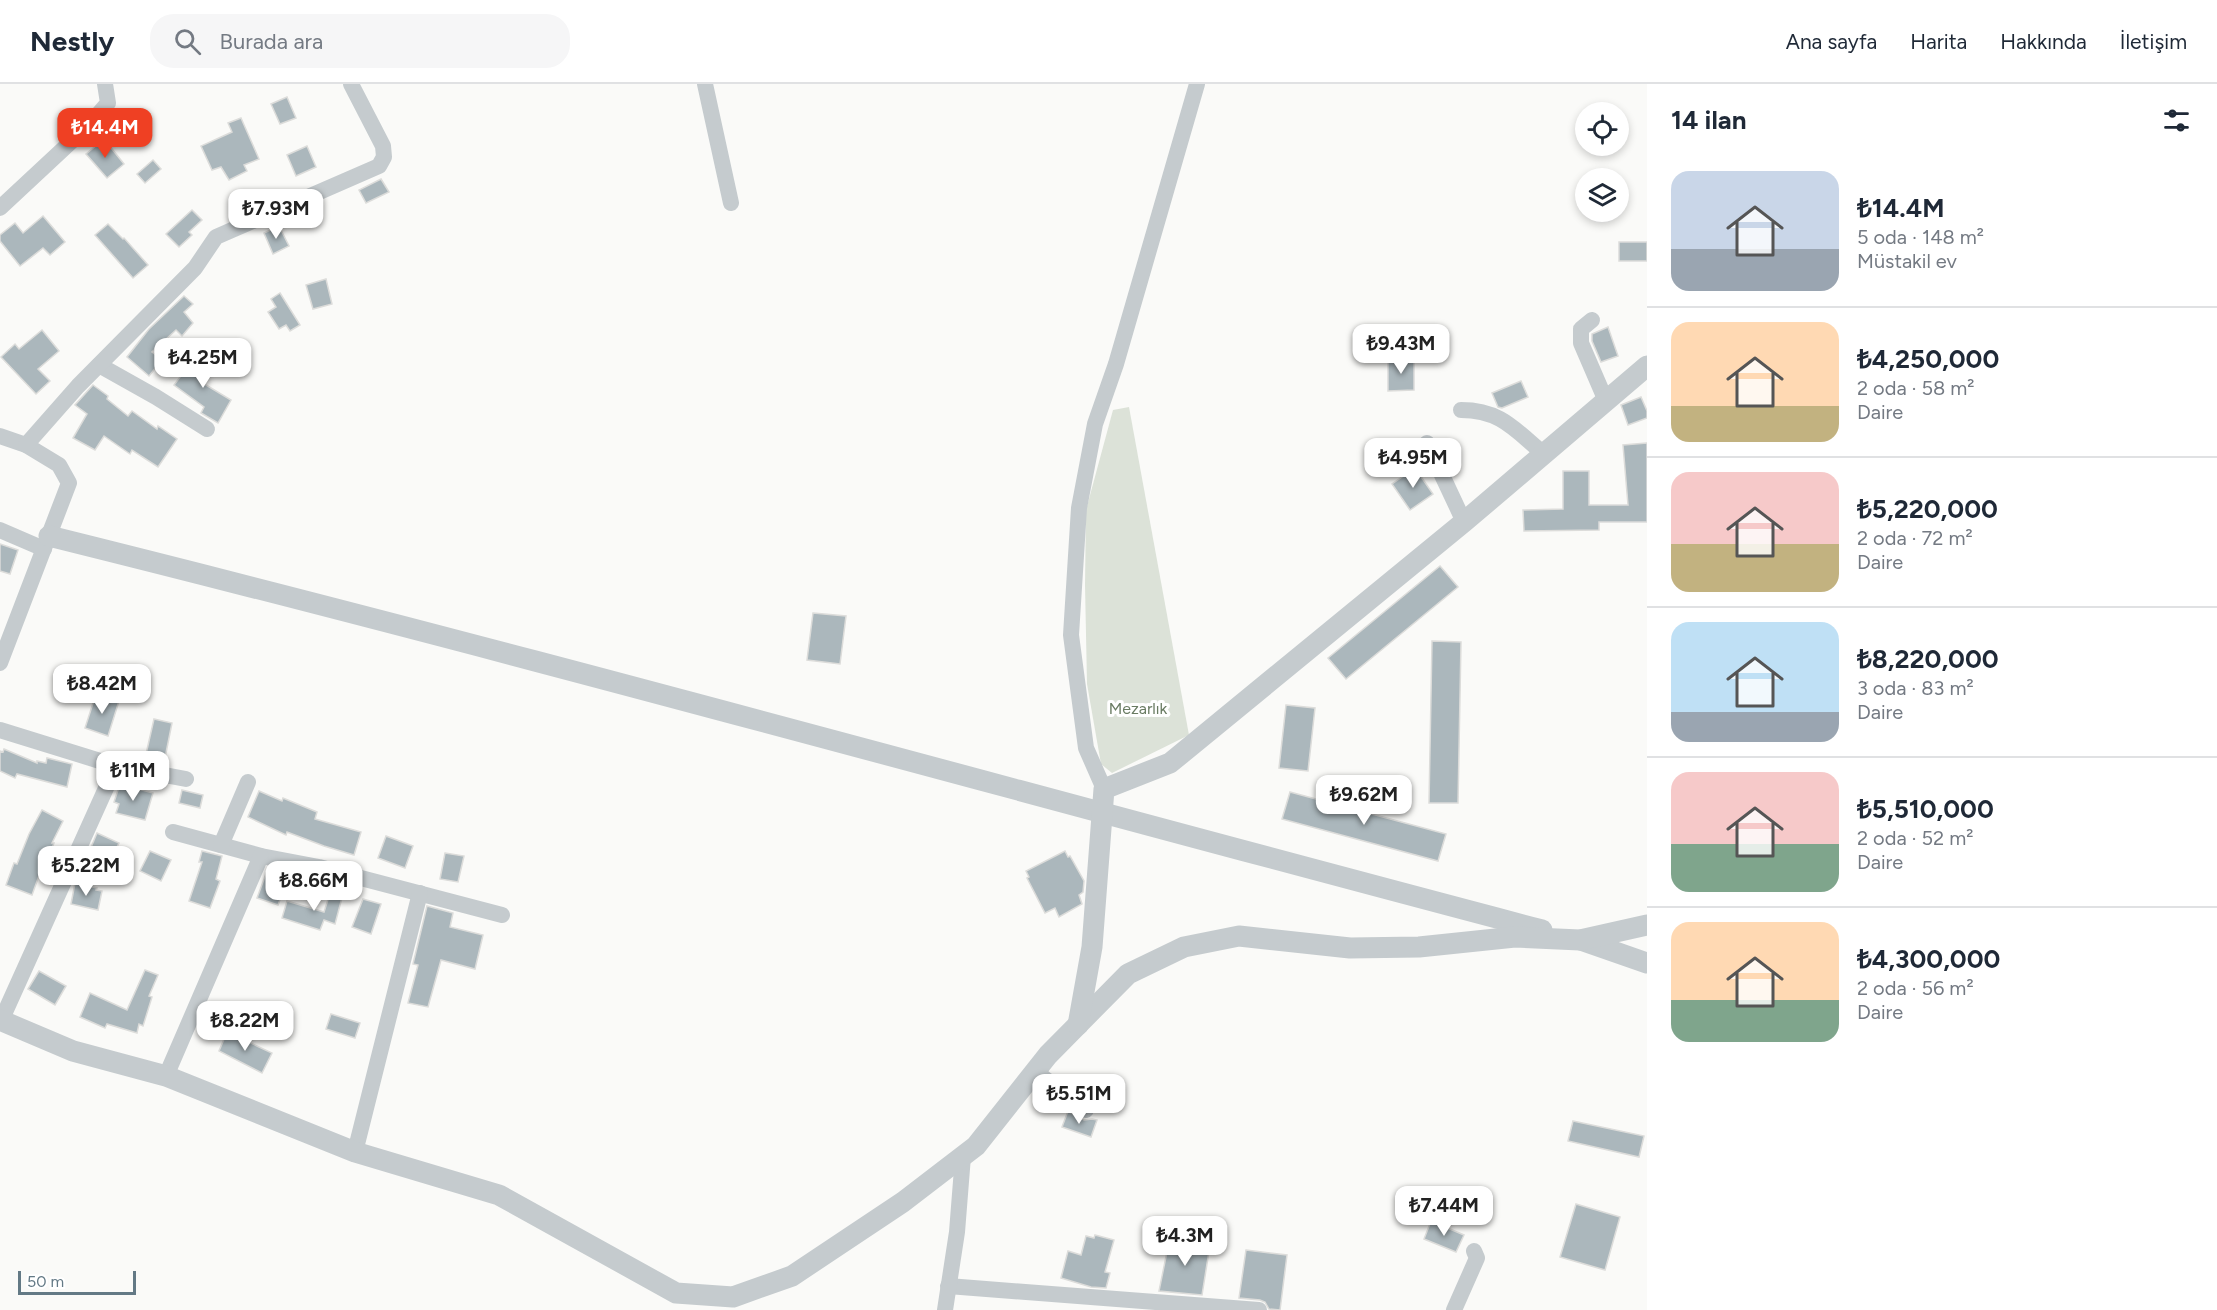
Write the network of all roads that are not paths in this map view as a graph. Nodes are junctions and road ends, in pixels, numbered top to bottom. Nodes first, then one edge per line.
1 (105, 84) edge
2 (351, 84) edge
3 (705, 84) edge
4 (1197, 84) edge
5 (731, 203) dead end
6 (0, 208) edge
7 (1592, 320) dead end
8 (99, 365) junction
9 (1647, 366) edge
10 (1606, 401) junction
11 (1461, 410) dead end
12 (207, 429) dead end
13 (0, 436) edge
14 (1427, 443) dead end
15 (26, 445) junction
16 (1544, 454) junction
17 (1464, 522) junction
18 (0, 530) edge
19 (46, 542) junction
20 (0, 663) edge
21 (0, 730) edge
22 (116, 766) junction
23 (186, 778) dead end
24 (248, 782) dead end
25 (1104, 789) junction
26 (1102, 814) junction
27 (173, 832) dead end
28 (221, 845) junction
29 (261, 856) junction
30 (420, 893) junction
31 (502, 915) dead end
32 (1647, 925) edge
33 (1580, 940) junction
34 (1647, 963) edge
35 (0, 1020) edge
36 (1078, 1025) junction
37 (1035, 1071) junction
38 (166, 1076) junction
39 (1086, 1110) dead end
40 (355, 1152) junction
41 (963, 1156) junction
42 (1474, 1251) dead end
43 (948, 1286) junction
44 (945, 1310) edge
45 (1259, 1310) edge
46 (1454, 1310) edge

1 - 6 street
2 - 8 street
3 - 5 street
4 - 25 street
7 - 10 street
8 - 12 street
8 - 15 street
9 - 10 street
10 - 16 street
11 - 16 street
13 - 15 street
14 - 17 street
15 - 19 street
16 - 17 street
17 - 25 street
18 - 19 street
19 - 20 street
19 - 26 street
21 - 22 street
22 - 23 street
22 - 35 street
24 - 28 street
25 - 26 street
26 - 33 street
26 - 36 street
27 - 28 street
28 - 29 street
29 - 30 street
29 - 38 street
30 - 31 street
30 - 40 street
32 - 33 street
33 - 34 street
33 - 36 street
35 - 38 street
36 - 37 street
37 - 39 street
37 - 41 street
38 - 40 street
40 - 41 street
41 - 43 street
42 - 46 street
43 - 44 street
43 - 45 street

